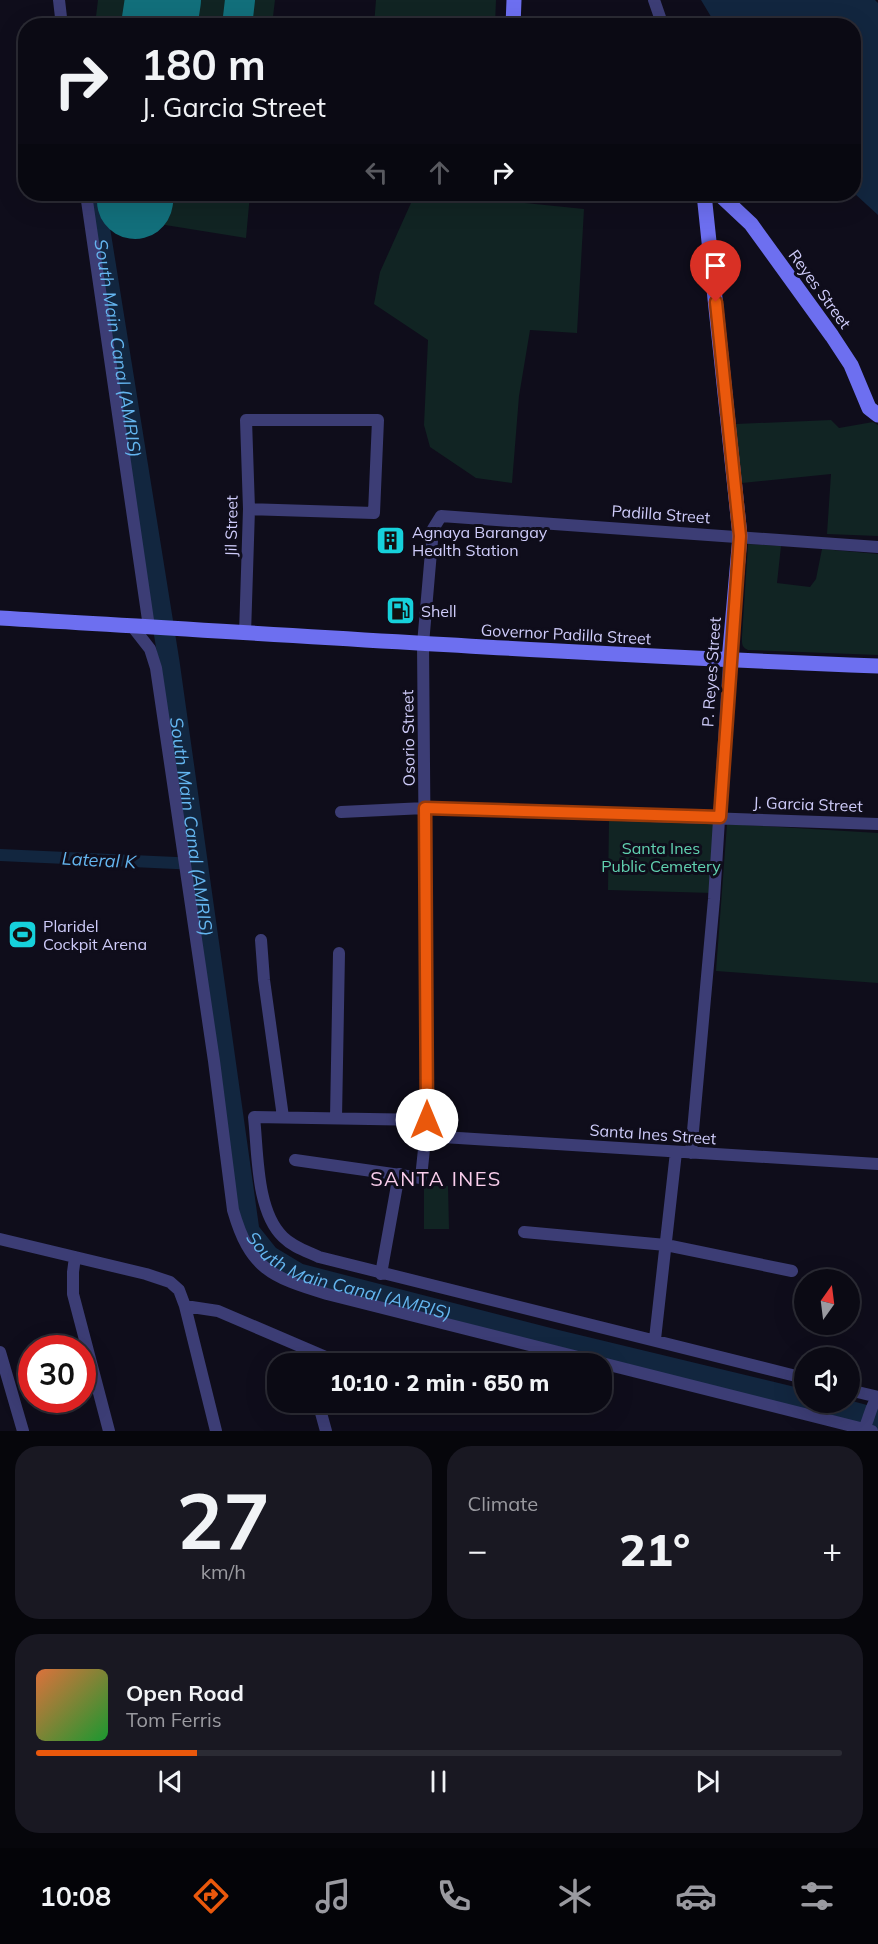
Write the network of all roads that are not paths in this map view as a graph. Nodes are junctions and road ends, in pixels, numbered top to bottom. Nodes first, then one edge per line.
1 (59, 0) edge
2 (514, 0) edge
3 (654, 0) edge
4 (61, 18) edge
5 (513, 18) edge
6 (660, 18) edge
7 (87, 201) edge
8 (705, 201) edge
9 (726, 201) edge
10 (878, 415) edge
11 (249, 509) junction
12 (441, 516) joint
13 (740, 536) junction
14 (878, 547) edge
15 (0, 618) edge
16 (132, 626) junction
17 (150, 627) junction
18 (244, 634) junction
19 (423, 644) junction
20 (729, 661) junction
21 (878, 666) edge
22 (425, 808) junction
23 (341, 812) dead end
24 (720, 817) junction
25 (878, 824) edge
26 (261, 940) dead end
27 (339, 953) dead end
28 (283, 1117) junction
29 (336, 1118) junction
30 (427, 1120) junction
31 (427, 1136) junction
32 (676, 1152) junction
33 (692, 1153) junction
34 (295, 1160) dead end
35 (878, 1164) edge
36 (399, 1174) junction
37 (524, 1232) dead end
38 (0, 1239) edge
39 (666, 1245) junction
40 (75, 1257) junction
41 (792, 1271) dead end
42 (381, 1274) junction
43 (185, 1306) junction
44 (655, 1339) junction
45 (305, 1348) junction
46 (0, 1352) edge
47 (306, 1353) edge
48 (317, 1353) edge
49 (794, 1375) edge
50 (860, 1393) edge
51 (876, 1398) edge
52 (321, 1413) edge
53 (867, 1428) edge
54 (23, 1431) edge
55 (109, 1431) edge
56 (216, 1431) edge
57 (326, 1431) edge

1 - 4 street
2 - 5 main road
3 - 6 street
7 - 17 street
8 - 13 main road, P. Reyes Street
9 - 10 main road, Reyes Street
11 - 11 street, Jil Street
11 - 18 street, Jil Street
12 - 13 street, Padilla Street
12 - 19 street, Osorio Street
13 - 14 street, Padilla Street
13 - 20 main road, P. Reyes Street
15 - 16 main road, Governor Padilla Street
16 - 17 main road, Governor Padilla Street
16 - 53 street
17 - 18 main road, Governor Padilla Street
18 - 19 main road, Governor Padilla Street
19 - 20 main road, Governor Padilla Street
19 - 22 street, Osorio Street
20 - 21 main road, Governor Padilla Street
20 - 24 street, P. Reyes Street
22 - 23 street, J. Garcia Street
22 - 24 street, J. Garcia Street
22 - 30 street, Osorio Street
24 - 25 street, J. Garcia Street
24 - 33 street, P. Reyes Street
26 - 28 street
27 - 29 street
28 - 29 street
28 - 42 street
29 - 30 street
30 - 31 street, Osorio Street
31 - 32 street, Santa Ines Street
31 - 36 street, Osorio Street
32 - 33 street, Santa Ines Street
32 - 39 street
33 - 35 street, Santa Ines Street
34 - 36 street
36 - 42 street
37 - 39 street
38 - 40 street
39 - 41 street
39 - 44 street
40 - 43 street
40 - 55 street
42 - 44 street
43 - 45 street
43 - 56 street
44 - 49 street
45 - 47 street
45 - 48 street
46 - 54 street
50 - 51 street
51 - 53 street
52 - 57 street

